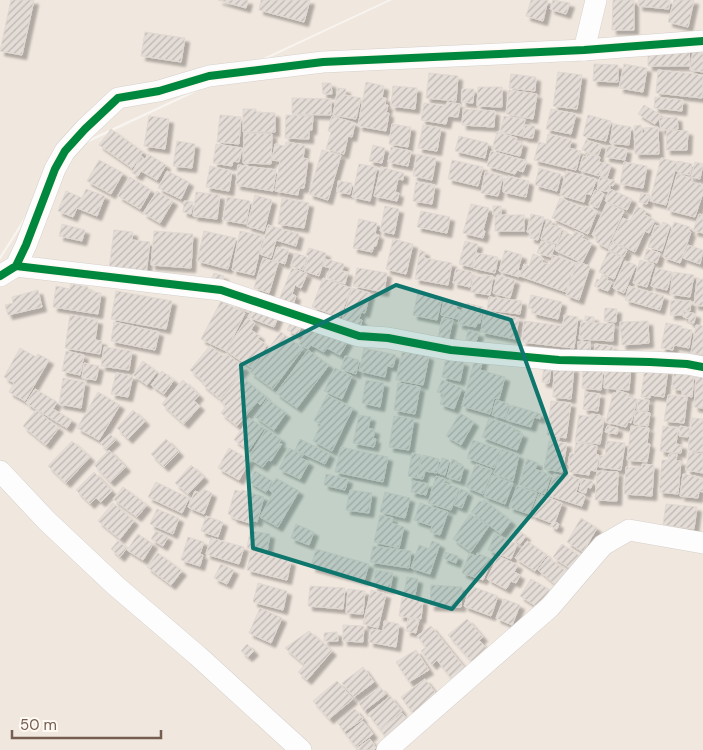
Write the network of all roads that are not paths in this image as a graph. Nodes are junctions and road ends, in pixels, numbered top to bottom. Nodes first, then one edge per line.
1 (596, 0) edge
2 (703, 41) edge
3 (584, 50) junction
4 (8, 271) edge
5 (703, 368) edge
6 (0, 471) edge
7 (703, 543) edge
8 (301, 750) edge
9 (387, 750) edge

1 - 3 street
2 - 3 street
3 - 4 street
4 - 5 street
6 - 8 street
7 - 9 street

